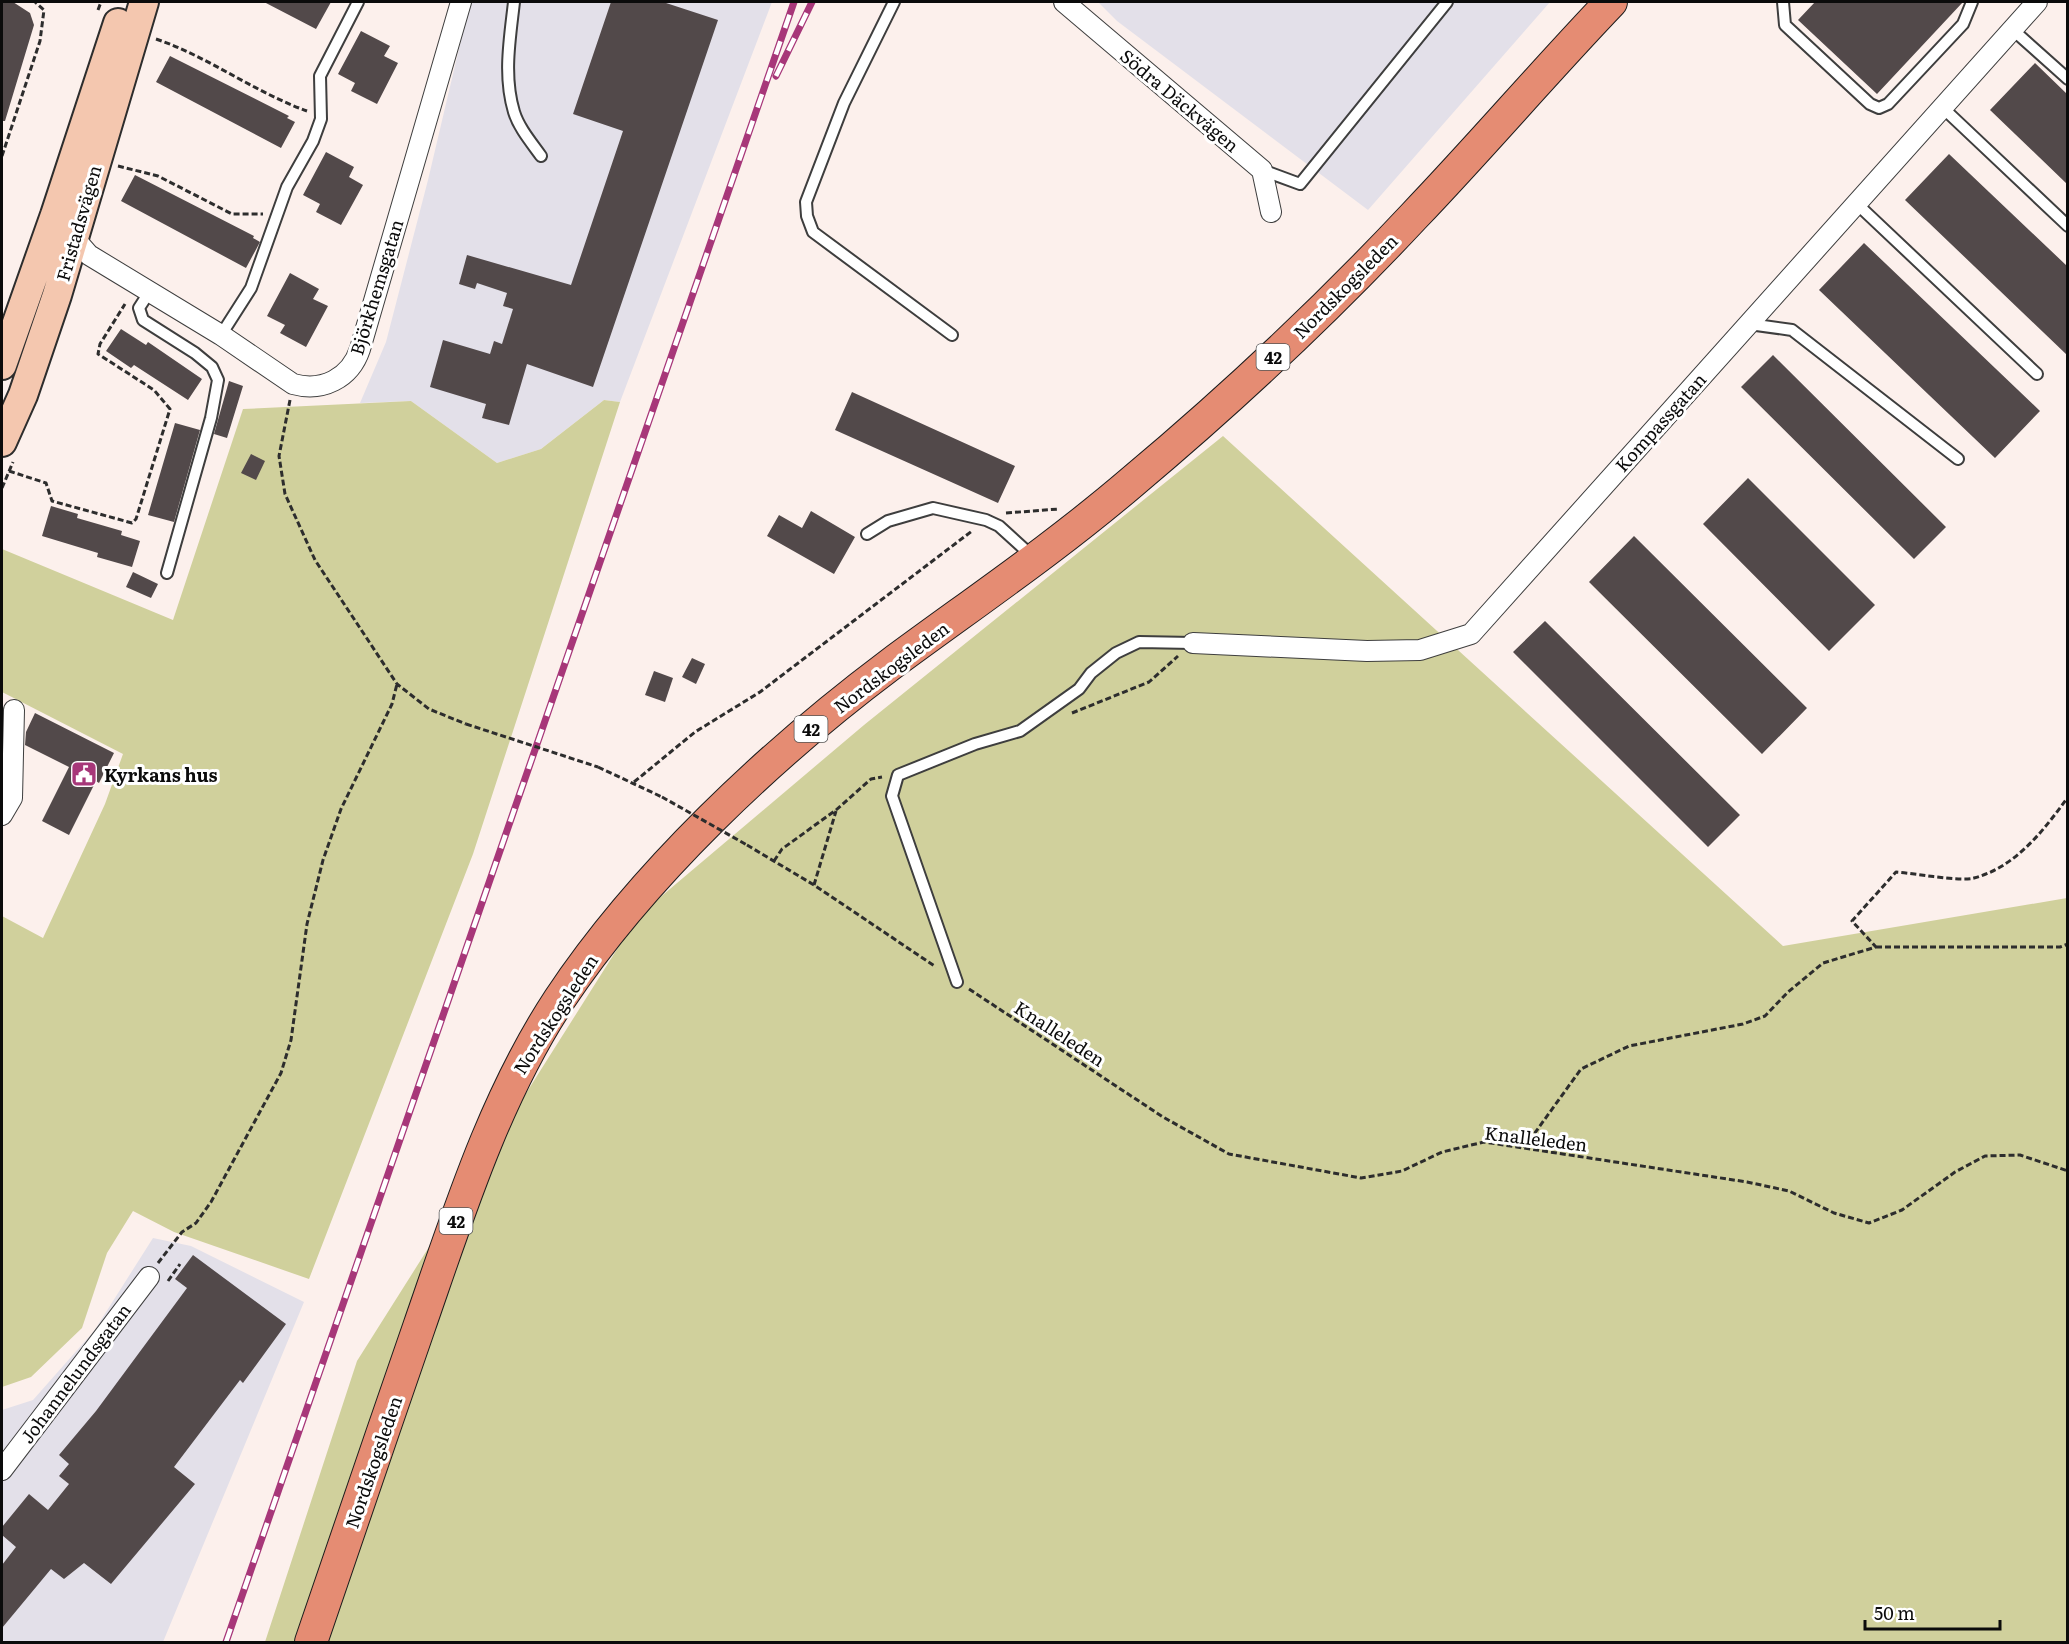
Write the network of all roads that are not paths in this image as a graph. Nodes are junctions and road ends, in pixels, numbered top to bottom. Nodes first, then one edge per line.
1 (125, 2) edge
2 (144, 2) edge
3 (358, 2) edge
4 (461, 2) edge
5 (514, 2) edge
6 (894, 2) edge
7 (1064, 2) edge
8 (1447, 2) edge
9 (1611, 2) edge
10 (1783, 2) edge
11 (1972, 2) edge
12 (2037, 2) edge
13 (2012, 29) junction
14 (2067, 79) edge
15 (1942, 107) junction
16 (541, 156) dead end
17 (1262, 170) junction
18 (1856, 203) junction
19 (1271, 212) dead end
20 (64, 226) junction
21 (2067, 226) edge
22 (144, 287) junction
23 (1749, 324) junction
24 (221, 335) junction
25 (952, 335) dead end
26 (2, 365) edge
27 (2037, 374) dead end
28 (2, 440) edge
29 (1958, 459) dead end
30 (867, 534) dead end
31 (1035, 559) junction
32 (167, 573) dead end
33 (1193, 643) joint
34 (14, 710) dead end
35 (2, 815) edge
36 (957, 981) road end
37 (148, 1277) road end
38 (2, 1470) edge
39 (310, 1642) edge

1 - 20 street, Fristadsvägen
2 - 20 street, Fristadsvägen
3 - 24 lane
4 - 24 street, Björkhemsgatan
5 - 16 lane
6 - 25 lane
7 - 17 street, Södra Däckvägen
8 - 17 lane
9 - 31 main road, Nordskogsleden / 42
10 - 11 lane
12 - 13 street, Kompassgatan
13 - 14 lane
13 - 15 street, Kompassgatan
15 - 18 street, Kompassgatan
15 - 21 lane
17 - 19 street
18 - 23 street, Kompassgatan
18 - 27 lane
20 - 22 street, Björkhemsgatan
20 - 26 street, Fristadsvägen
20 - 28 street, Fristadsvägen
22 - 24 street, Björkhemsgatan
22 - 32 lane
23 - 29 lane
23 - 33 street, Kompassgatan
30 - 31 lane
31 - 39 main road, Nordskogsleden / 42
33 - 36 lane
34 - 35 street
37 - 38 street, Johannelundsgatan

